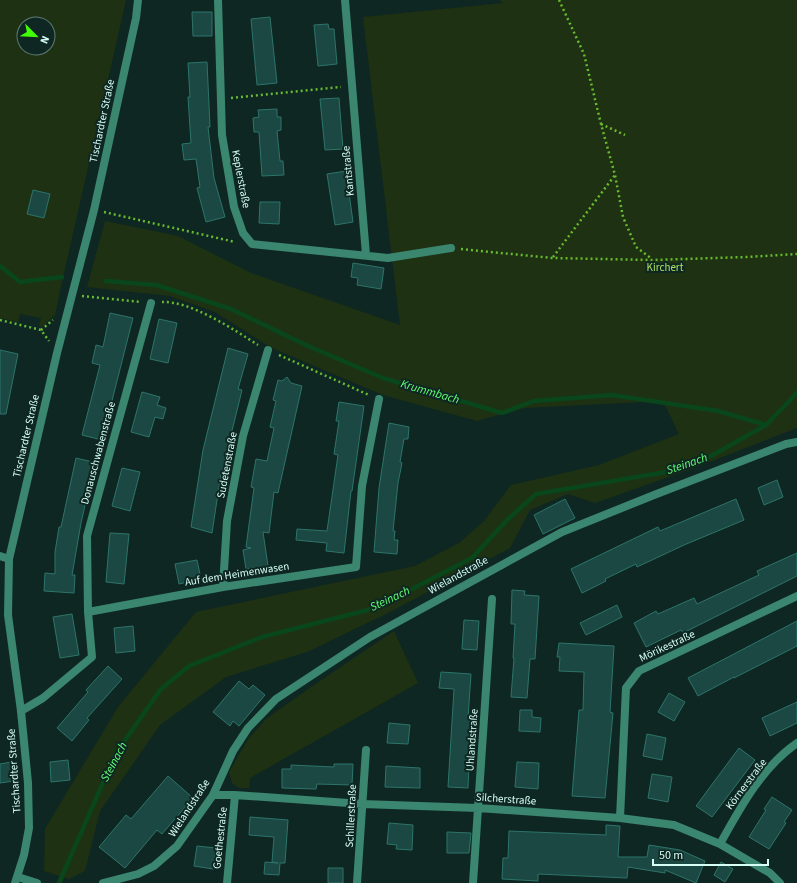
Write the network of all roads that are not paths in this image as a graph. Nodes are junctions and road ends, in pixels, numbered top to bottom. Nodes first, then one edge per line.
1 (138, 0) edge
2 (218, 0) edge
3 (345, 0) edge
4 (451, 248) road end
5 (366, 255) junction
6 (151, 303) road end
7 (268, 350) road end
8 (379, 400) road end
9 (797, 442) edge
10 (0, 556) edge
11 (8, 559) junction
12 (223, 587) junction
13 (797, 596) edge
14 (492, 599) dead end
15 (88, 612) junction
16 (21, 711) junction
17 (797, 743) edge
18 (366, 750) dead end
19 (213, 795) junction
20 (235, 795) junction
21 (362, 804) junction
22 (478, 808) junction
23 (620, 818) junction
24 (720, 844) junction
25 (17, 880) edge
26 (38, 883) edge
27 (103, 883) edge
28 (227, 883) edge
29 (358, 883) edge
30 (474, 883) edge
31 (780, 883) edge

1 - 11 street, Tischardter Straße
2 - 5 street, Keplerstraße
3 - 5 street, Kantstraße
4 - 5 street
6 - 15 street, Donauschwabenstraße
7 - 12 street, Sudetenstraße
8 - 12 street, Auf dem Heimenwasen
9 - 19 street, Wielandstraße
10 - 11 street
11 - 16 street, Tischardter Straße
12 - 15 street, Auf dem Heimenwasen
13 - 23 street, Mörikestraße
14 - 22 street, Uhlandstraße
15 - 16 street
16 - 25 street, Tischardter Straße
17 - 24 street, Körnerstraße
18 - 21 street, Schillerstraße
19 - 20 street, Silcherstraße
19 - 27 street, Wielandstraße
20 - 21 street, Silcherstraße
20 - 28 street, Goethestraße
21 - 22 street, Silcherstraße
21 - 29 street, Schillerstraße
22 - 23 street, Silcherstraße
22 - 30 street, Uhlandstraße
23 - 24 street, Silcherstraße
24 - 31 street, Silcherstraße
25 - 26 street

